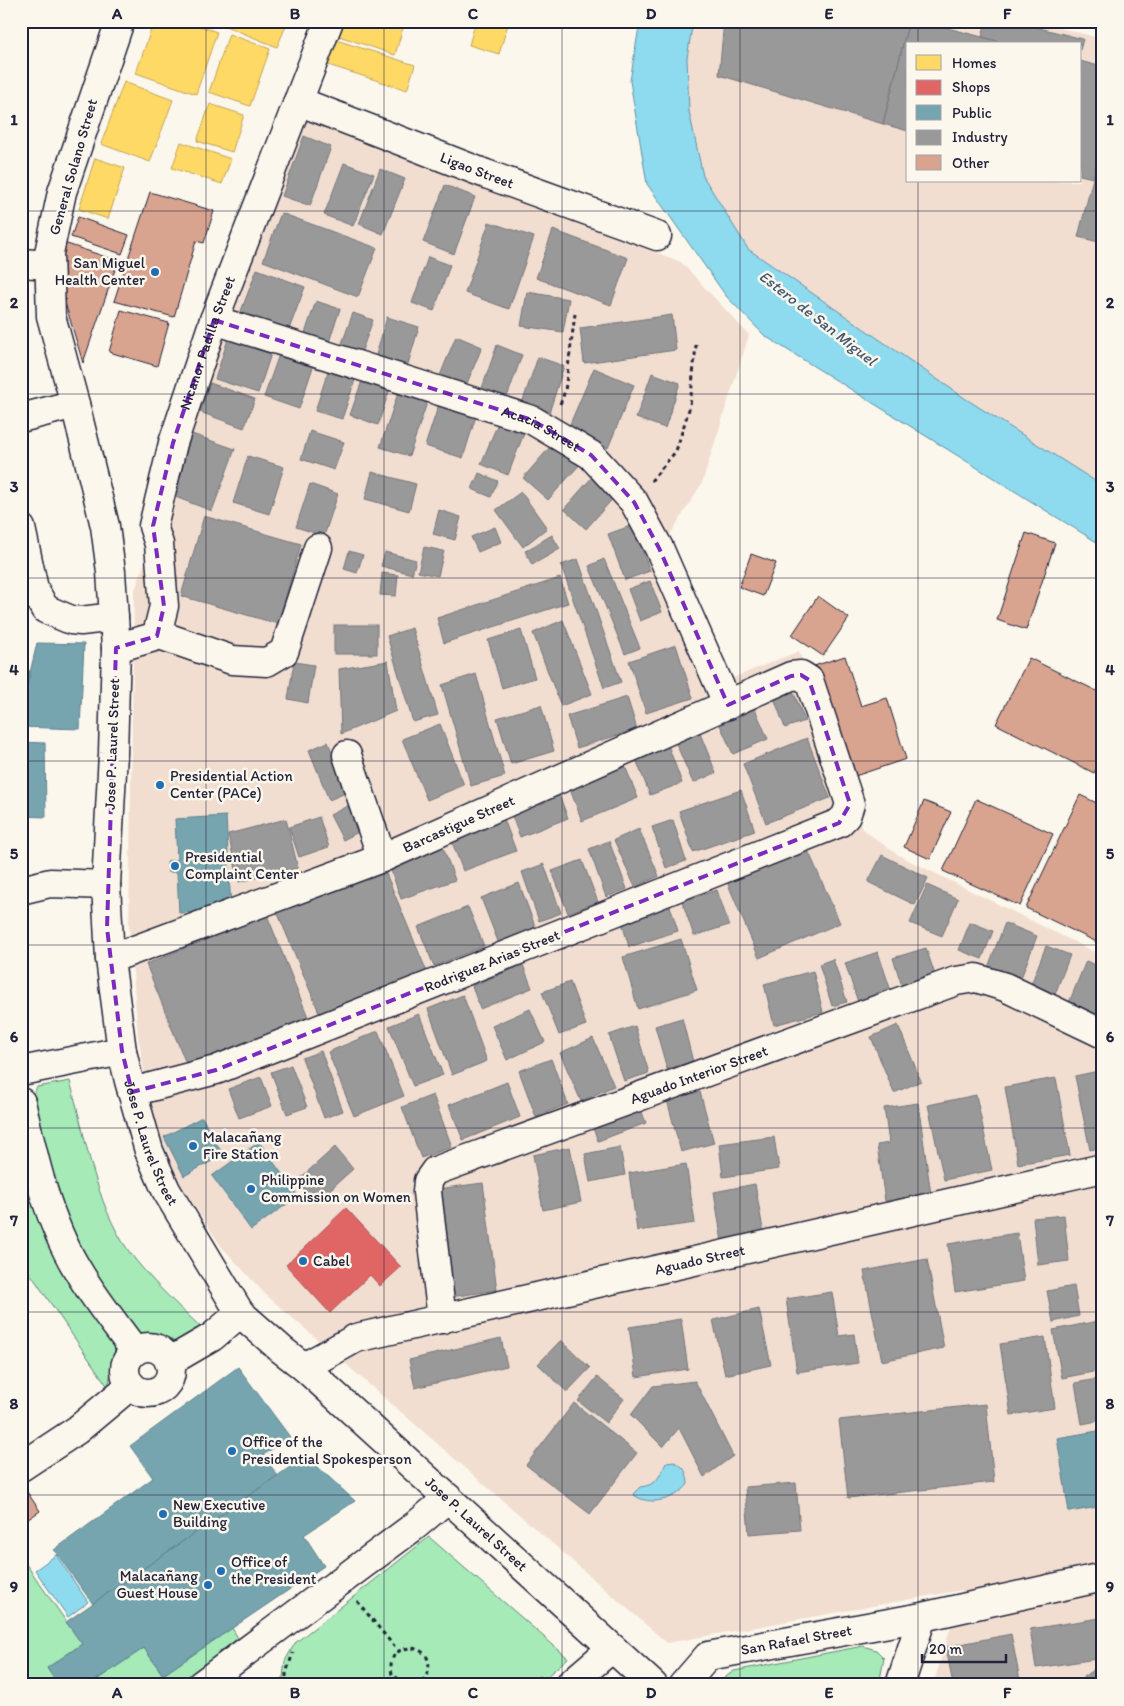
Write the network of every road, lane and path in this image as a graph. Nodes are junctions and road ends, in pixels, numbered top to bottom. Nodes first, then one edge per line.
1 (120, 21) edge
2 (329, 21) edge
3 (298, 101) junction
4 (657, 236) dead end
5 (21, 263) edge
6 (49, 265) junction
7 (575, 314) dead end
8 (214, 320) junction
9 (696, 345) dead end
10 (75, 404) junction
11 (21, 418) edge
12 (549, 430) junction
13 (634, 502) junction
14 (21, 528) edge
15 (318, 548) dead end
16 (114, 618) junction
17 (157, 634) junction
18 (116, 648) junction
19 (728, 705) junction
20 (347, 755) dead end
21 (846, 816) joint
22 (382, 858) junction
23 (106, 885) junction
24 (21, 890) edge
25 (110, 959) junction
26 (1103, 1034) edge
27 (122, 1051) junction
28 (21, 1071) edge
29 (132, 1092) junction
30 (21, 1102) edge
31 (1103, 1168) edge
32 (240, 1313) junction
33 (442, 1319) junction
34 (135, 1351) junction
35 (169, 1362) junction
36 (304, 1367) junction
37 (131, 1385) junction
38 (21, 1467) edge
39 (448, 1498) junction
40 (1103, 1577) edge
41 (355, 1599) dead end
42 (922, 1617) junction
43 (612, 1648) junction
44 (398, 1651) junction
45 (423, 1680) junction
46 (201, 1685) edge
47 (404, 1685) edge
48 (415, 1685) edge
49 (428, 1685) edge
50 (569, 1685) edge
51 (653, 1685) edge
52 (683, 1685) edge
53 (900, 1685) edge

1 - 6 street, General Solano Street
2 - 3 street, Nicanor Padilla Street
3 - 4 street, Ligao Street
3 - 8 street, Nicanor Padilla Street
5 - 6 street
6 - 10 street, General Solano Street
7 - 12 path
8 - 12 street, Acacia Street
8 - 17 street, Nicanor Padilla Street
9 - 13 path
10 - 11 street
10 - 16 street, Jose P. Laurel Street
12 - 13 street, Acacia Street
13 - 19 street, Acacia Street
14 - 16 street
15 - 17 street
16 - 18 street, Jose P. Laurel Street
17 - 18 street
18 - 23 street, Jose P. Laurel Street
19 - 21 street, Barcastigue Street
19 - 22 street, Barcastigue Street
20 - 22 street
21 - 29 street, Rodriguez Arias Street
22 - 25 street, Barcastigue Street
23 - 24 street
23 - 25 street, Jose P. Laurel Street
25 - 27 street, Jose P. Laurel Street
26 - 33 street, Aguado Interior Street
27 - 28 street
27 - 29 street, Jose P. Laurel Street
29 - 32 street, Jose P. Laurel Street
30 - 34 street
31 - 33 street, Aguado Street
32 - 35 street
32 - 36 street, Jose P. Laurel Street
33 - 36 street, Aguado Street
34 - 35 street
34 - 37 street
35 - 37 street
36 - 39 street, Jose P. Laurel Street
37 - 38 street
39 - 43 street, Jose P. Laurel Street
39 - 46 street
40 - 42 street, San Rafael Street
41 - 44 path
42 - 52 street, San Rafael Street
42 - 53 street
43 - 50 street
43 - 51 street, Jose P. Laurel Street
44 - 45 path
44 - 47 path
45 - 48 path
45 - 49 path

